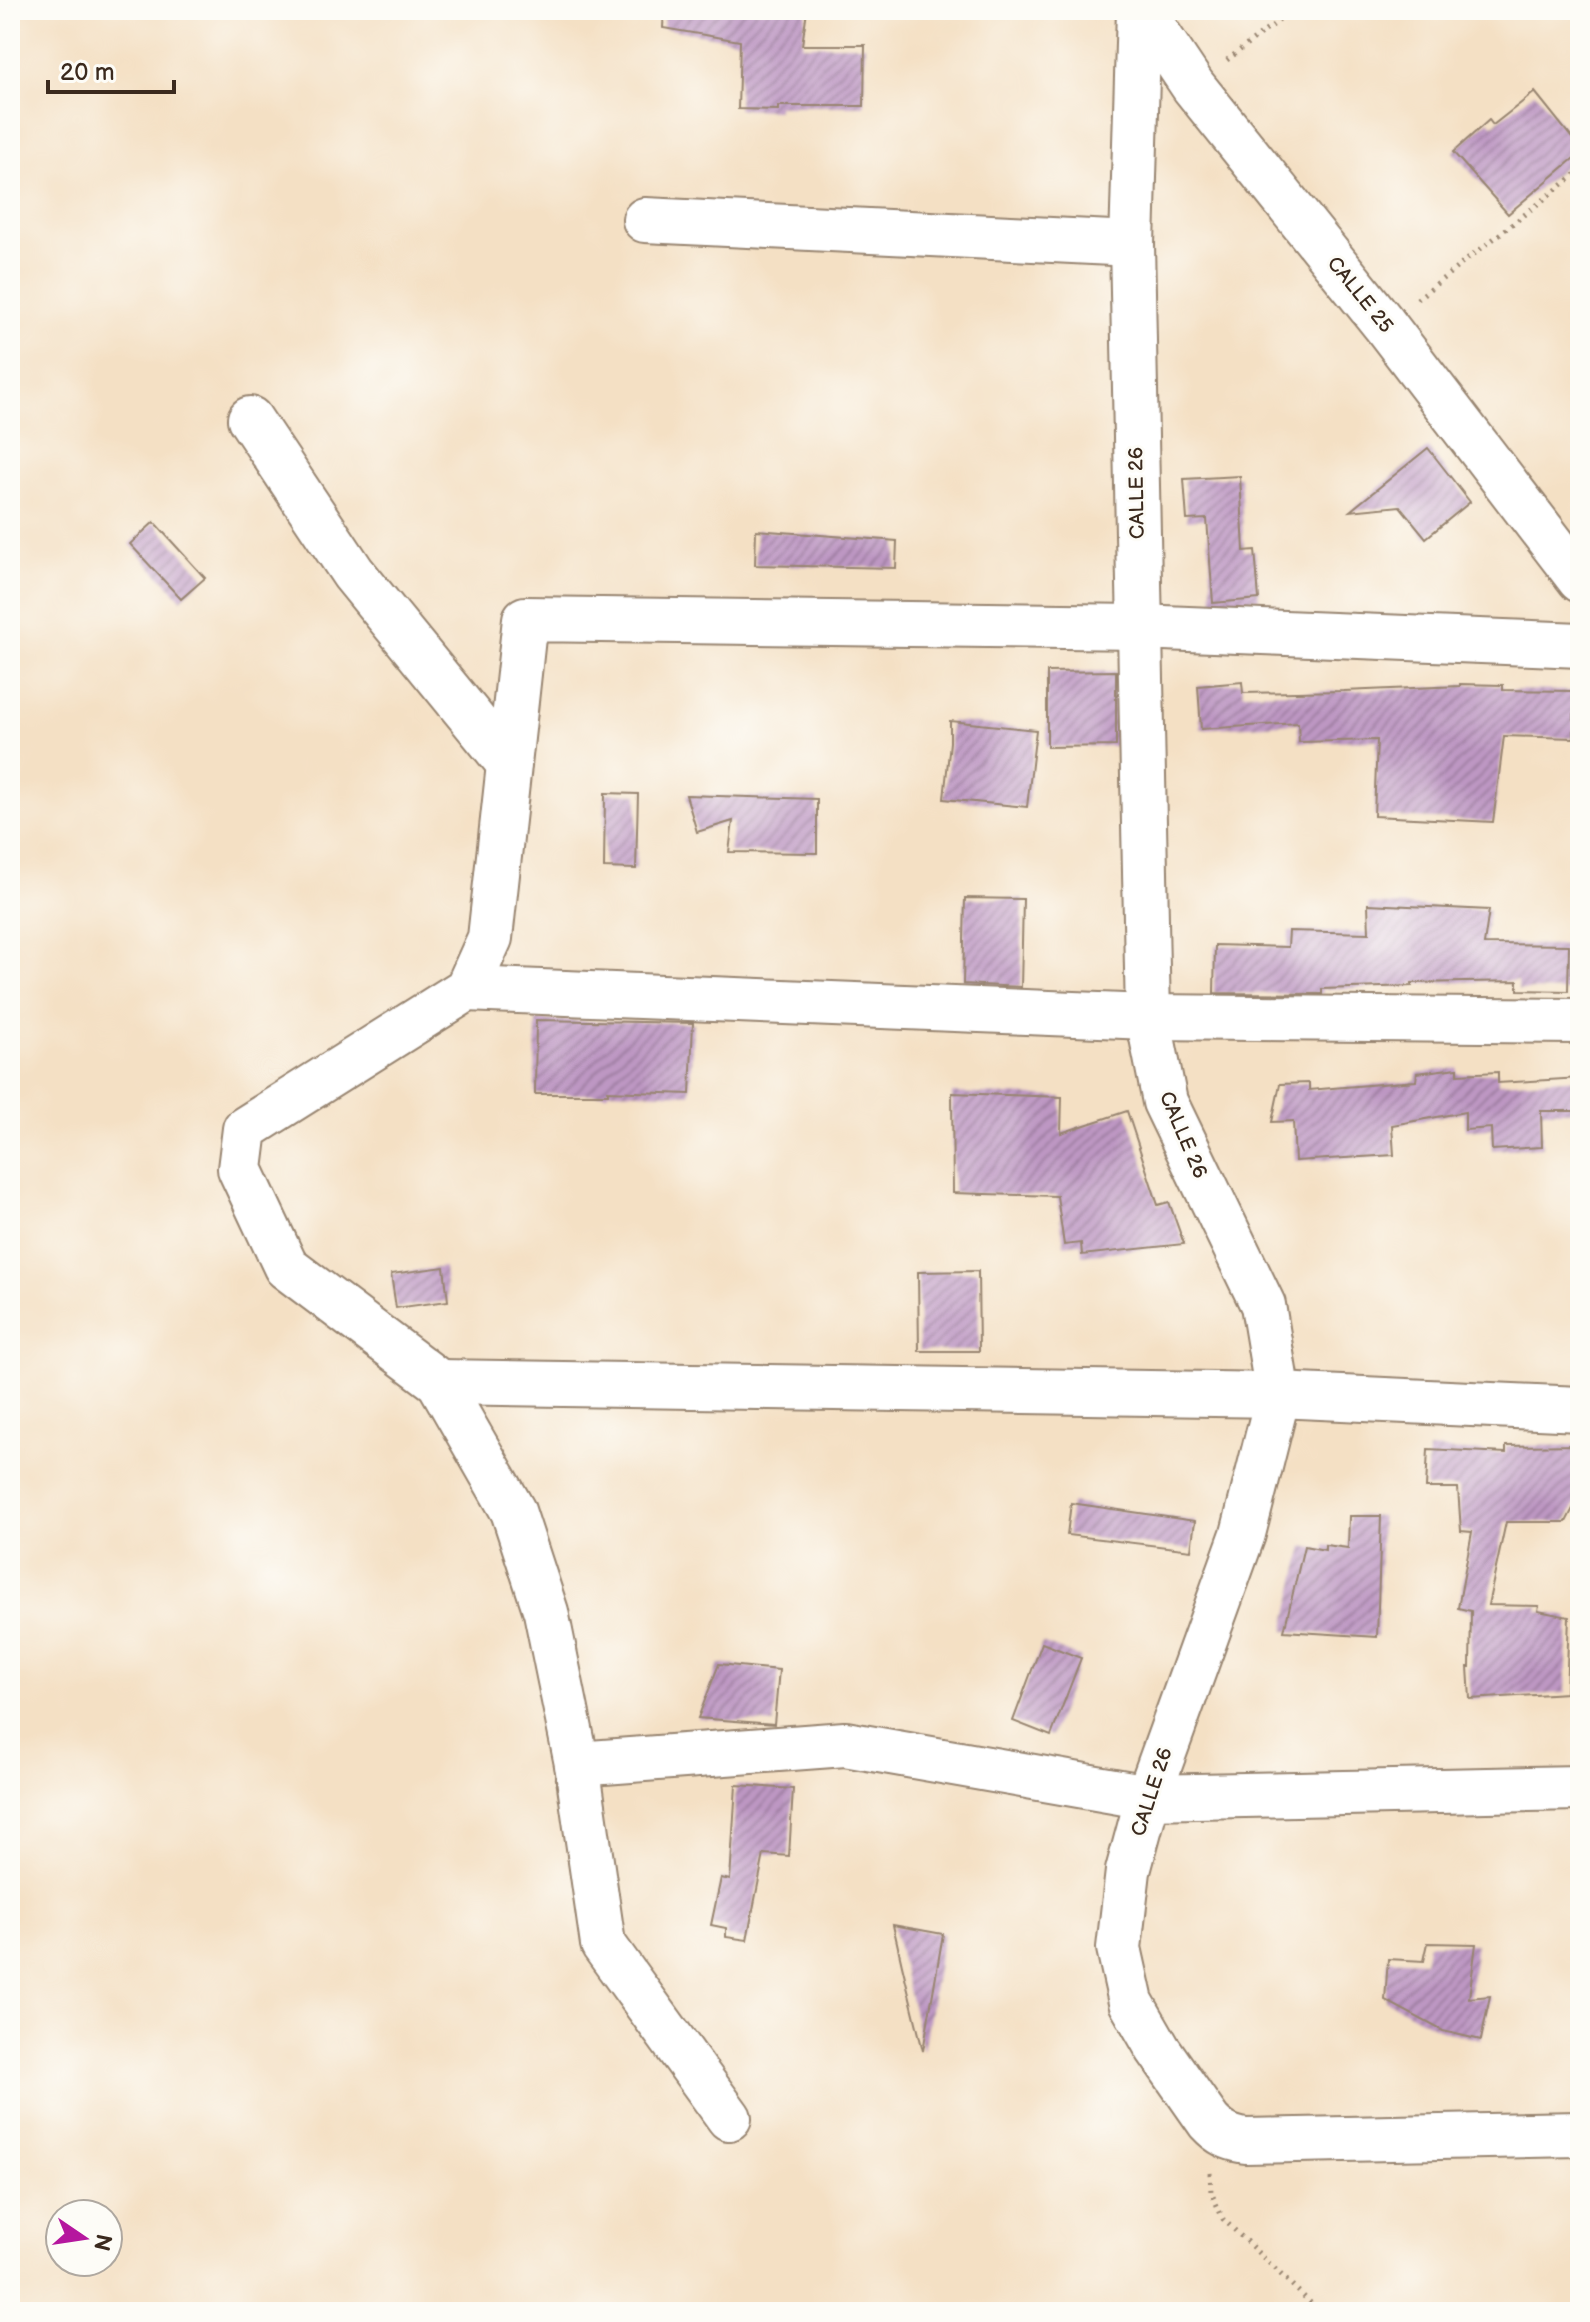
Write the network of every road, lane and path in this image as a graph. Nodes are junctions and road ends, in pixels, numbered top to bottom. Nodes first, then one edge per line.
1 (1140, 10) edge
2 (1293, 10) edge
3 (1193, 86) junction
4 (1580, 171) edge
5 (645, 220) dead end
6 (1132, 244) junction
7 (1384, 324) junction
8 (250, 419) dead end
9 (1580, 580) edge
10 (1139, 627) junction
11 (1580, 645) edge
12 (509, 764) junction
13 (467, 989) junction
14 (1148, 1017) junction
15 (1580, 1021) edge
16 (439, 1382) junction
17 (1278, 1395) junction
18 (1580, 1409) edge
19 (577, 1764) junction
20 (1580, 1788) edge
21 (1148, 1797) junction
22 (729, 2118) dead end
23 (1580, 2134) edge
24 (1231, 2139) junction
25 (1320, 2312) edge

1 - 3 street, CALLE 25
1 - 6 street, CALLE 26
2 - 3 path
3 - 7 street, CALLE 25
4 - 7 path
5 - 6 street
6 - 10 street, CALLE 26
7 - 9 street, CALLE 25
8 - 12 street
10 - 11 street
10 - 12 street
10 - 14 street, CALLE 26
12 - 13 street
13 - 14 street
13 - 16 street
14 - 15 street
14 - 17 street, CALLE 26
16 - 17 street
16 - 19 street
17 - 18 street
17 - 21 street, CALLE 26
19 - 21 street
19 - 22 street
20 - 21 street
21 - 24 street, CALLE 26
23 - 24 street
24 - 25 path

